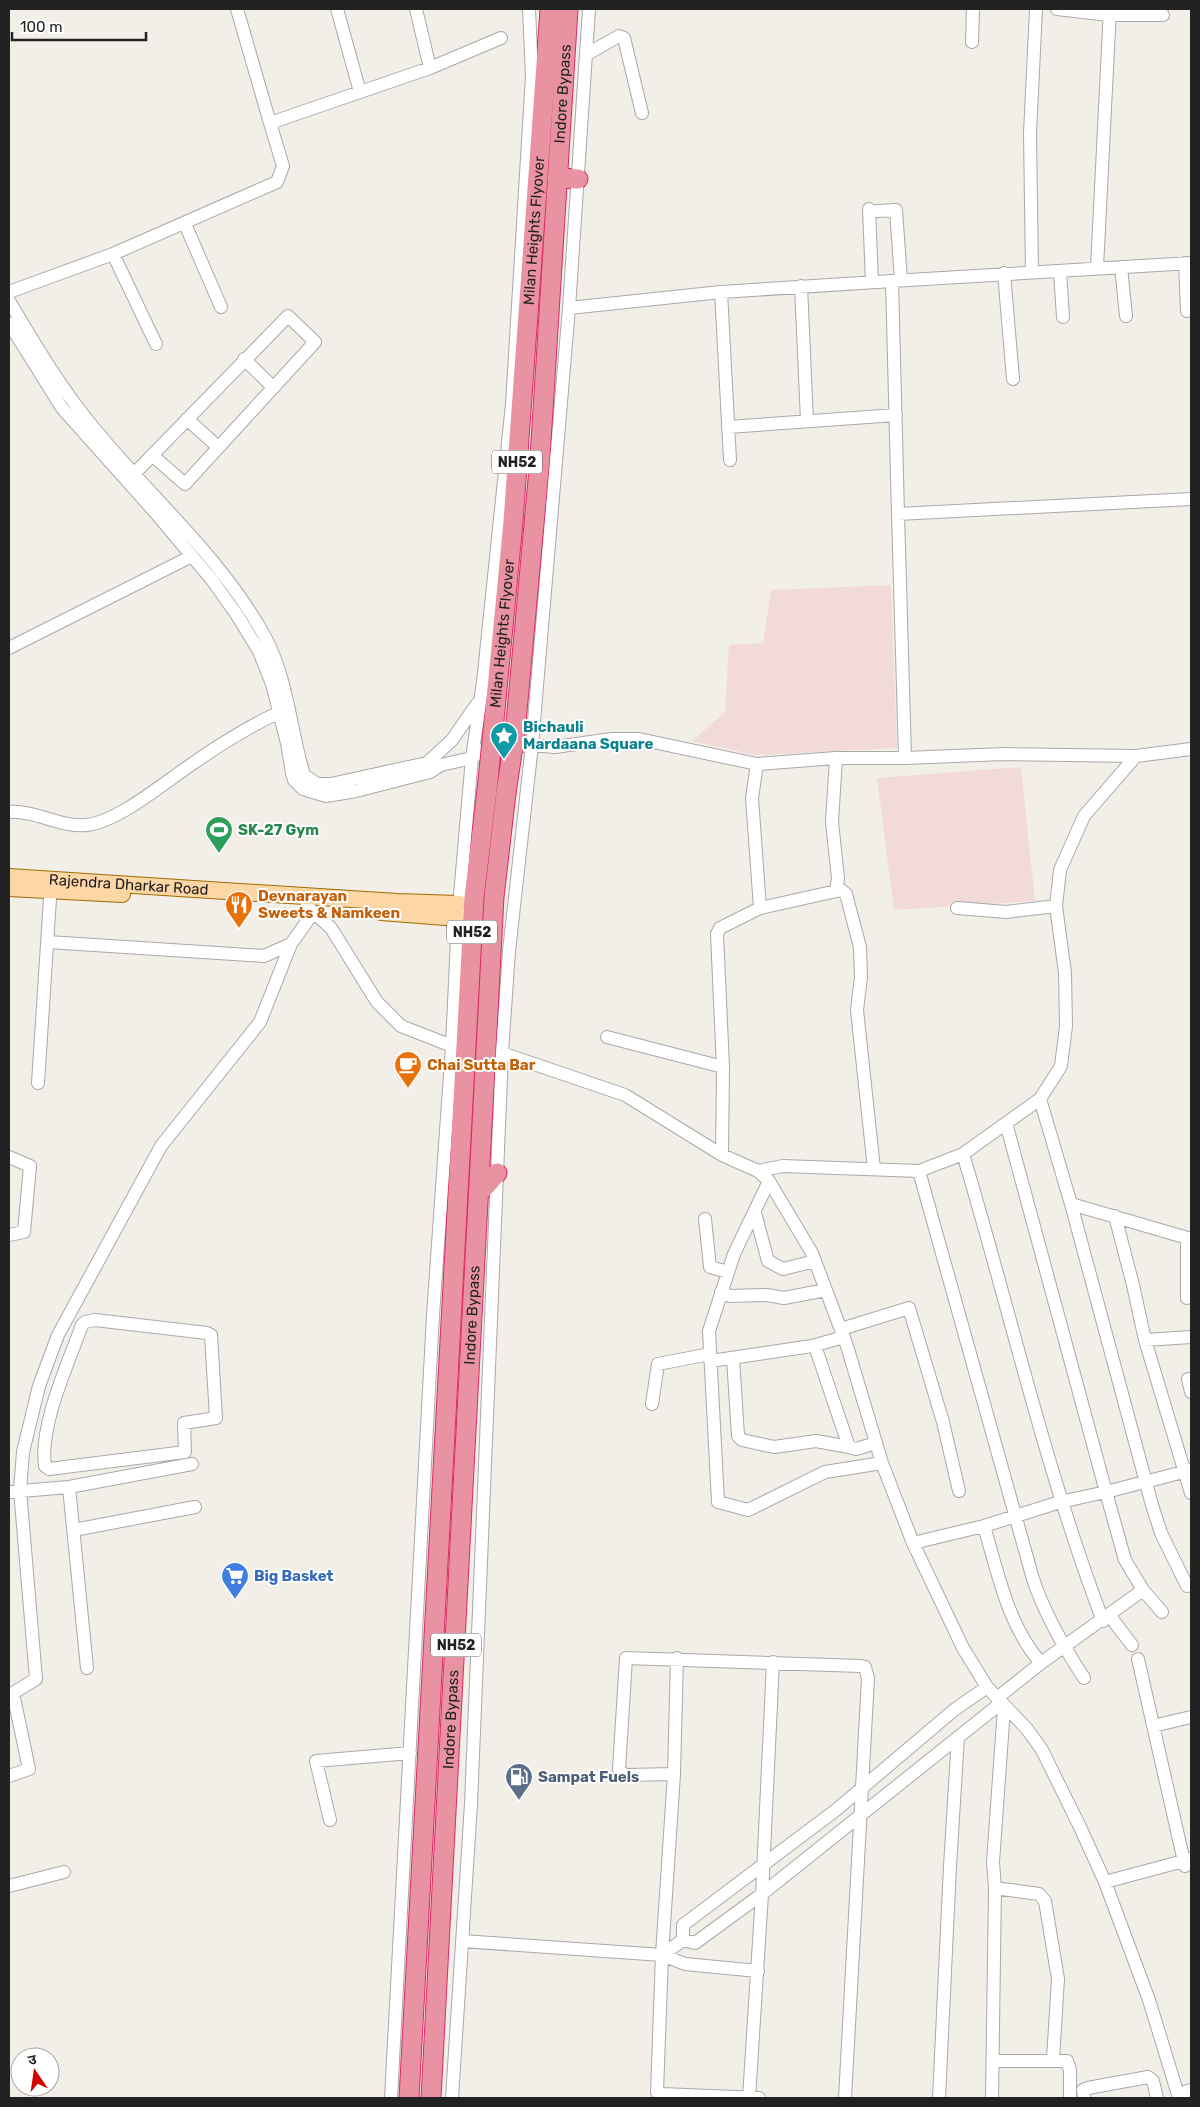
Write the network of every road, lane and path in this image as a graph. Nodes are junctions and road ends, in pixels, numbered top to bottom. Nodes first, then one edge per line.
1 (236, 9) edge
2 (337, 9) edge
3 (416, 9) edge
4 (529, 9) edge
5 (550, 9) edge
6 (568, 9) edge
7 (589, 9) edge
8 (973, 9) edge
9 (1036, 9) edge
10 (1057, 9) edge
11 (1110, 12) edge
12 (1163, 15) dead end
13 (548, 32) joint
14 (500, 38) dead end
15 (972, 42) dead end
16 (587, 54) junction
17 (430, 68) junction
18 (360, 92) junction
19 (537, 94) junction
20 (642, 113) dead end
21 (270, 124) junction
22 (557, 178) junction
23 (578, 179) junction
24 (186, 224) junction
25 (113, 254) junction
26 (1188, 263) edge
27 (1121, 267) junction
28 (1097, 268) junction
29 (1060, 270) junction
30 (1032, 272) junction
31 (1004, 273) junction
32 (896, 281) junction
33 (872, 282) junction
34 (801, 286) junction
35 (9, 292) edge
36 (720, 292) junction
37 (9, 301) edge
38 (221, 308) dead end
39 (569, 308) junction
40 (1187, 311) dead end
41 (1126, 316) dead end
42 (1063, 317) dead end
43 (9, 323) edge
44 (156, 344) dead end
45 (244, 359) junction
46 (41, 364) junction
47 (1013, 379) dead end
48 (273, 387) junction
49 (896, 415) junction
50 (187, 419) junction
51 (807, 421) junction
52 (728, 427) junction
53 (218, 447) junction
54 (152, 455) junction
55 (730, 460) dead end
56 (131, 477) junction
57 (1191, 499) edge
58 (898, 514) junction
59 (186, 539) junction
60 (192, 556) junction
61 (9, 648) edge
62 (480, 700) junction
63 (280, 712) junction
64 (532, 745) junction
65 (555, 747) junction
66 (1191, 749) edge
67 (1136, 756) junction
68 (472, 758) junction
69 (836, 758) junction
70 (905, 758) junction
71 (530, 762) junction
72 (427, 763) junction
73 (756, 764) junction
74 (441, 765) junction
75 (9, 812) edge
76 (9, 877) edge
77 (51, 885) junction
78 (9, 888) edge
79 (836, 891) junction
80 (308, 905) junction
81 (1056, 906) junction
82 (760, 908) junction
83 (957, 908) dead end
84 (459, 911) junction
85 (48, 942) junction
86 (292, 944) junction
87 (607, 1036) dead end
88 (452, 1046) junction
89 (502, 1053) junction
90 (723, 1066) junction
91 (38, 1083) dead end
92 (1040, 1099) junction
93 (1006, 1123) junction
94 (722, 1154) junction
95 (963, 1154) junction
96 (9, 1157) edge
97 (874, 1169) junction
98 (758, 1171) junction
99 (919, 1171) junction
100 (497, 1173) junction
101 (451, 1182) junction
102 (769, 1182) junction
103 (480, 1192) junction
104 (1071, 1204) junction
105 (755, 1213) junction
106 (1115, 1216) junction
107 (705, 1219) dead end
108 (9, 1235) edge
109 (456, 1235) joint
110 (1189, 1239) edge
111 (815, 1261) junction
112 (728, 1272) junction
113 (826, 1290) junction
114 (721, 1292) junction
115 (1187, 1298) dead end
116 (842, 1333) junction
117 (1191, 1337) edge
118 (1145, 1340) junction
119 (815, 1346) junction
120 (710, 1357) junction
121 (733, 1358) junction
122 (48, 1362) junction
123 (66, 1369) junction
124 (1188, 1379) dead end
125 (1191, 1392) edge
126 (652, 1404) dead end
127 (34, 1408) junction
128 (52, 1411) junction
129 (876, 1443) junction
130 (849, 1447) junction
131 (882, 1463) junction
132 (192, 1464) dead end
133 (1188, 1471) edge
134 (1146, 1482) junction
135 (70, 1487) junction
136 (14, 1491) edge
137 (959, 1491) dead end
138 (1106, 1492) junction
139 (1191, 1493) edge
140 (1060, 1502) junction
141 (195, 1507) dead end
142 (1013, 1515) junction
143 (984, 1526) junction
144 (74, 1530) junction
145 (913, 1543) junction
146 (1187, 1586) dead end
147 (1143, 1590) junction
148 (1162, 1612) dead end
149 (1106, 1618) junction
150 (1132, 1645) dead end
151 (1063, 1646) junction
152 (677, 1658) junction
153 (1138, 1659) dead end
154 (773, 1662) junction
155 (1041, 1663) junction
156 (87, 1668) dead end
157 (1084, 1678) dead end
158 (987, 1687) junction
159 (1001, 1703) junction
160 (1191, 1717) edge
161 (1153, 1726) junction
162 (958, 1738) junction
163 (410, 1753) junction
164 (674, 1774) junction
165 (9, 1776) edge
166 (861, 1790) junction
167 (861, 1814) junction
168 (330, 1820) dead end
169 (1188, 1863) edge
170 (763, 1864) junction
171 (64, 1872) dead end
172 (1104, 1882) junction
173 (9, 1886) edge
174 (995, 1888) junction
175 (762, 1894) junction
176 (683, 1940) junction
177 (462, 1941) junction
178 (662, 1956) junction
179 (758, 1971) junction
180 (1052, 2060) junction
181 (994, 2061) junction
182 (1191, 2090) edge
183 (1178, 2096) edge
184 (391, 2098) edge
185 (410, 2098) edge
186 (431, 2098) edge
187 (452, 2098) edge
188 (749, 2098) edge
189 (759, 2098) edge
190 (845, 2098) edge
191 (939, 2098) edge
192 (992, 2098) edge
193 (1070, 2098) edge
194 (1084, 2098) edge
195 (1157, 2098) edge

1 - 21 street
2 - 18 street
3 - 17 street
4 - 19 street
5 - 13 highway, Indore Bypass / NH52
6 - 22 highway, Indore Bypass / NH52
7 - 16 street
8 - 15 street
9 - 30 street
10 - 11 street
11 - 12 street
11 - 28 street
13 - 19 highway, Milan Heights Flyover / NH52
14 - 17 street
16 - 20 street
16 - 23 street
17 - 18 street
18 - 21 street
19 - 62 street
19 - 101 highway, Milan Heights Flyover / NH52, bridge
21 - 24 street
22 - 23 highway
22 - 103 highway, Milan Heights Flyover / NH52, bridge
23 - 39 street
24 - 25 street
24 - 38 street
25 - 35 street
25 - 44 street
26 - 27 street
26 - 40 street
27 - 28 street
27 - 41 street
28 - 29 street
29 - 30 street
29 - 42 street
30 - 31 street
31 - 32 street
31 - 47 street
32 - 33 street
32 - 33 street
32 - 49 street
33 - 34 street
34 - 36 street
34 - 51 street
36 - 39 street
36 - 52 street
37 - 46 street
39 - 64 street
43 - 46 street
45 - 48 street
45 - 48 street
45 - 50 street
46 - 56 street
48 - 53 street
49 - 51 street
49 - 58 street
50 - 53 street
50 - 54 street
51 - 52 street
52 - 55 street
53 - 54 street
54 - 56 street
56 - 59 street
57 - 58 street
58 - 70 street
59 - 60 street
59 - 72 street
60 - 61 street
60 - 63 street
62 - 68 street
62 - 72 street
63 - 74 street
63 - 75 street
64 - 65 street
64 - 68 street
64 - 71 street
65 - 71 street
65 - 73 street
66 - 67 street
67 - 70 street
67 - 81 street
68 - 71 street
68 - 74 street
68 - 84 street
69 - 70 street
69 - 73 street
69 - 79 street
71 - 89 street
72 - 74 street
73 - 82 street
76 - 77 main road, Rajendra Dharkar Road
77 - 78 main road, Rajendra Dharkar Road
77 - 80 main road, Rajendra Dharkar Road
77 - 85 street
79 - 82 street
79 - 97 street
80 - 84 main road, Rajendra Dharkar Road
80 - 86 street
80 - 88 street
81 - 83 street
81 - 92 street
82 - 90 street
84 - 88 street
85 - 86 street
85 - 91 street
86 - 122 street
87 - 90 street
88 - 101 street
89 - 94 street
89 - 100 street
90 - 94 street
92 - 93 street
92 - 104 street
93 - 95 street
93 - 138 street
94 - 98 street
95 - 99 street
95 - 140 street
96 - 108 street
97 - 98 street
97 - 99 street
98 - 102 street
99 - 142 street
100 - 103 highway
100 - 177 street
101 - 109 highway, Milan Heights Flyover / NH52
101 - 163 street
102 - 105 street
102 - 111 street
103 - 186 highway, Indore Bypass / NH52
104 - 106 street
104 - 134 street
105 - 111 street
105 - 112 street
106 - 110 street
106 - 118 street
107 - 112 street
109 - 185 highway, Indore Bypass / NH52
110 - 115 street
111 - 113 street
112 - 114 street
113 - 114 street
113 - 116 street
114 - 120 street
116 - 119 street
116 - 129 street
116 - 137 street
117 - 118 street
118 - 133 street
119 - 121 street
119 - 130 street
120 - 121 street
120 - 126 street
120 - 131 street
121 - 130 street
122 - 123 street
122 - 127 street
123 - 128 street
123 - 128 street
124 - 125 street
127 - 128 street
127 - 136 street
129 - 130 street
129 - 131 street
131 - 145 street
132 - 135 street
133 - 134 street
133 - 139 street
134 - 138 street
134 - 146 street
135 - 136 street
135 - 144 street
136 - 165 street
138 - 140 street
138 - 147 street
140 - 142 street
140 - 149 street
141 - 144 street
142 - 143 street
142 - 151 street
143 - 145 street
143 - 155 street
144 - 156 street
145 - 158 street
147 - 148 street
147 - 149 street
149 - 150 street
149 - 151 street
151 - 155 street
151 - 157 street
152 - 154 street
152 - 164 street
152 - 164 street
153 - 161 street
154 - 166 street
154 - 170 street
155 - 159 street
158 - 159 street
158 - 166 street
159 - 162 street
159 - 172 street
159 - 174 street
160 - 161 street
161 - 169 street
162 - 167 street
162 - 191 street
163 - 168 street
163 - 184 street
164 - 178 street
166 - 167 street
166 - 170 street
167 - 175 street
167 - 190 street
169 - 172 street
170 - 175 street
170 - 176 street
171 - 173 street
172 - 183 street
174 - 180 street
174 - 181 street
175 - 176 street
175 - 179 street
176 - 178 street
177 - 178 street
177 - 187 street
178 - 179 street
178 - 188 street
179 - 188 street
180 - 181 street
180 - 193 street
181 - 192 street
182 - 183 street
188 - 189 street
194 - 195 street

